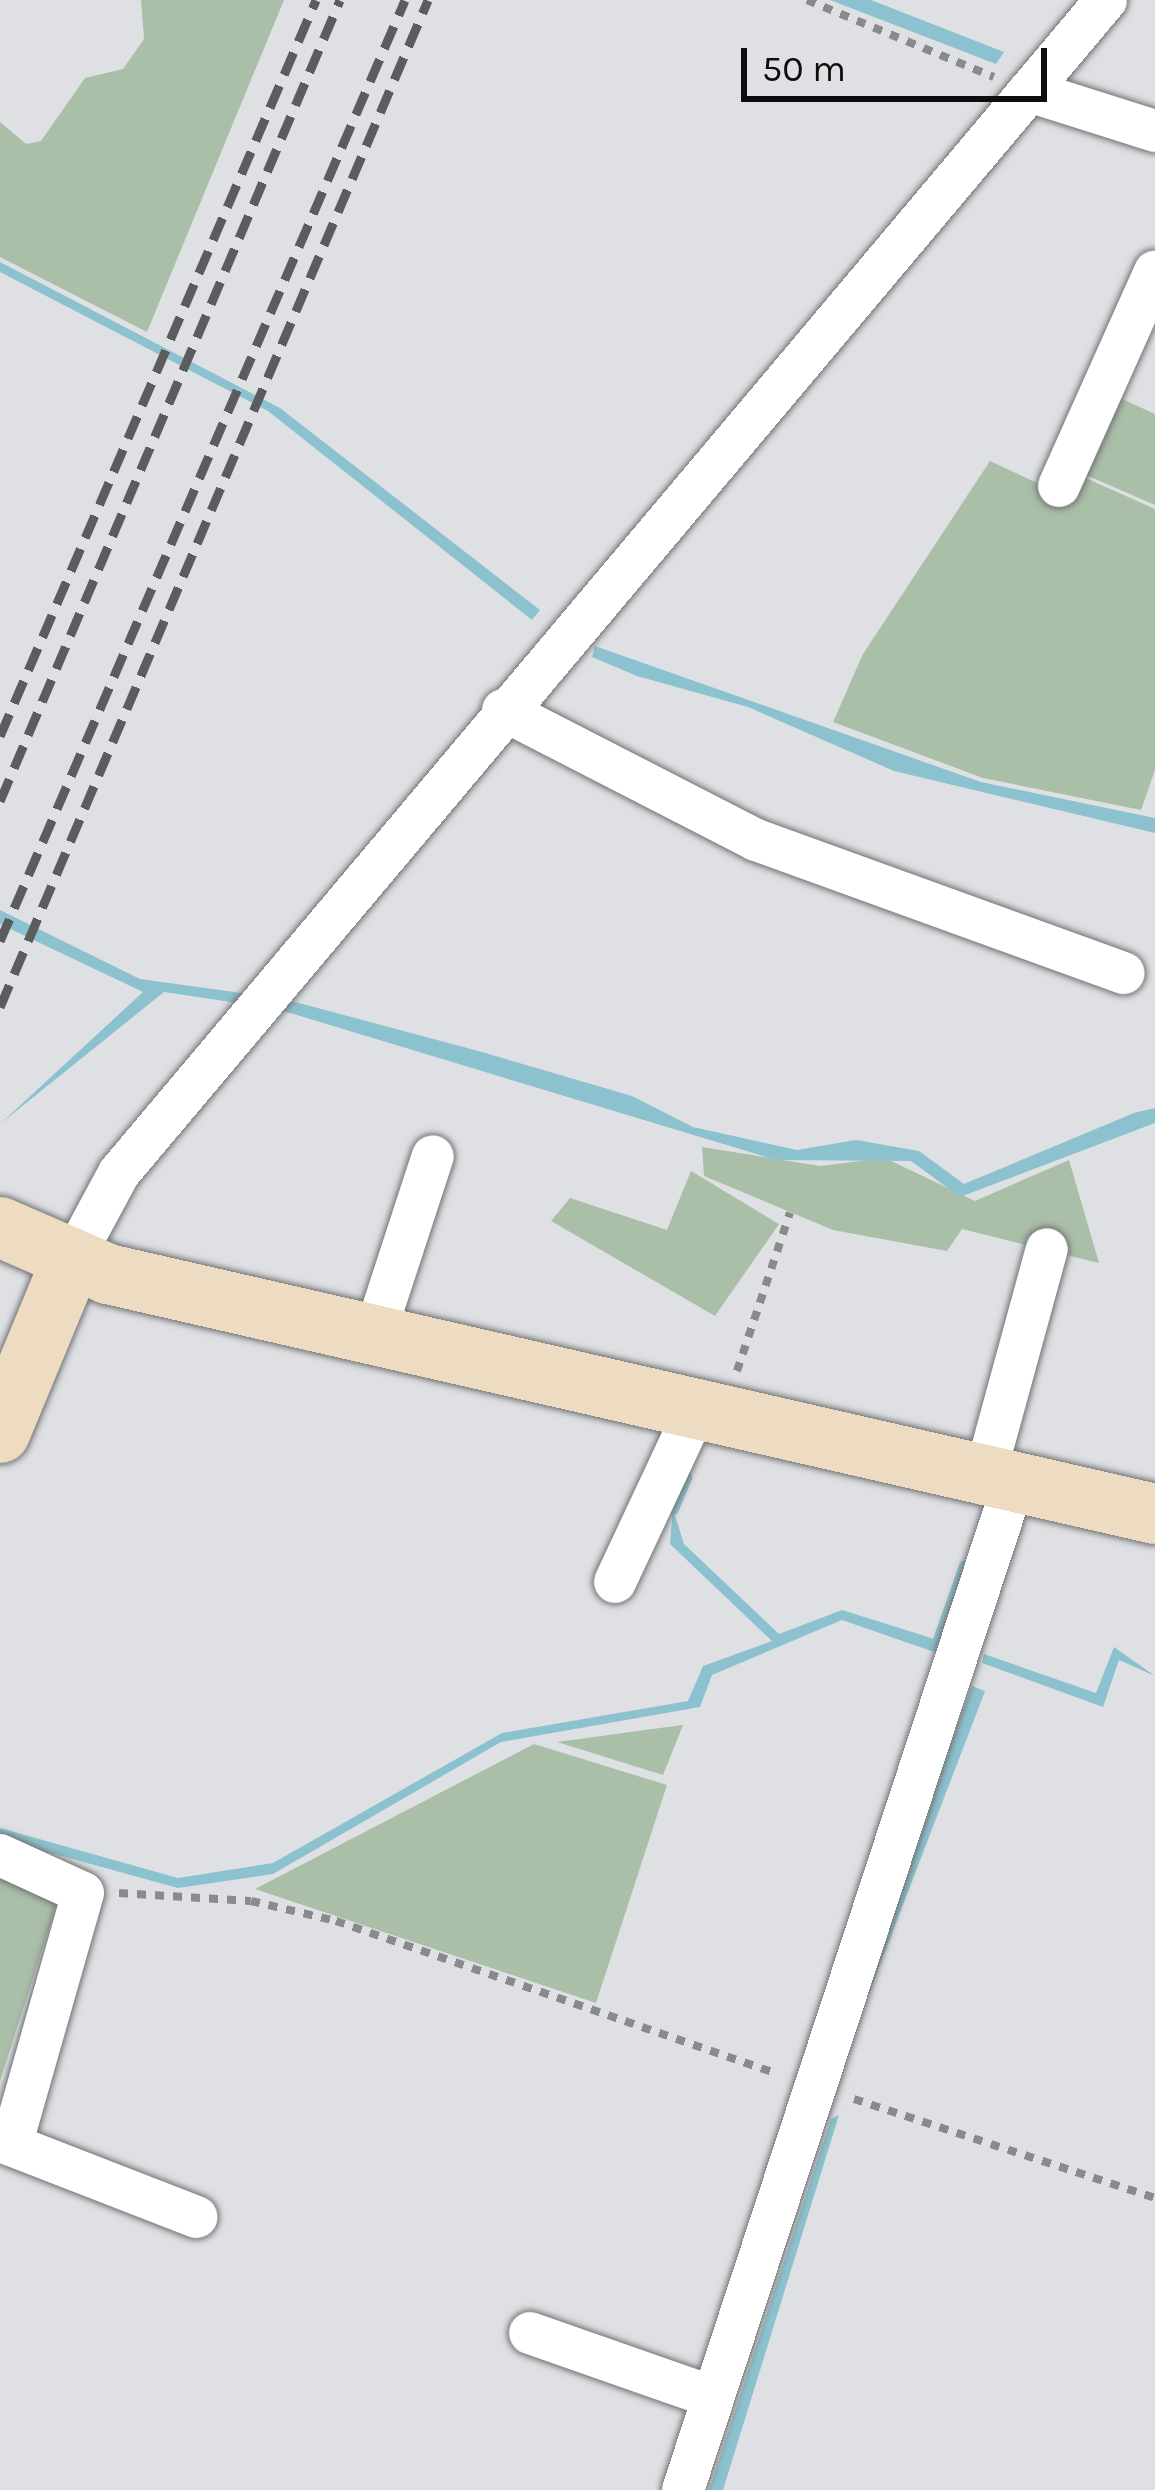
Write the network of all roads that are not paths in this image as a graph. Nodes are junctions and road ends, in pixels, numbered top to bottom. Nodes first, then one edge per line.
1 (1106, 0) edge
2 (1029, 91) junction
3 (1155, 131) edge
4 (1155, 271) edge
5 (1059, 486) dead end
6 (503, 710) junction
7 (1124, 973) dead end
8 (433, 1156) dead end
9 (0, 1227) edge
10 (1047, 1249) dead end
11 (70, 1264) junction
12 (374, 1336) junction
13 (709, 1412) junction
14 (0, 1433) edge
15 (1000, 1479) junction
16 (1151, 1500) edge
17 (615, 1582) dead end
18 (0, 1855) edge
19 (197, 2217) dead end
20 (530, 2333) dead end
21 (713, 2398) junction
22 (683, 2490) edge

1 - 2 street
2 - 3 street
2 - 6 street
4 - 5 street
6 - 7 street
6 - 11 street
8 - 12 street
9 - 11 street
10 - 15 street
11 - 12 street
11 - 14 street
12 - 13 street
13 - 15 street
13 - 17 street
15 - 16 street
15 - 21 street
18 - 19 street
20 - 21 street
21 - 22 street

